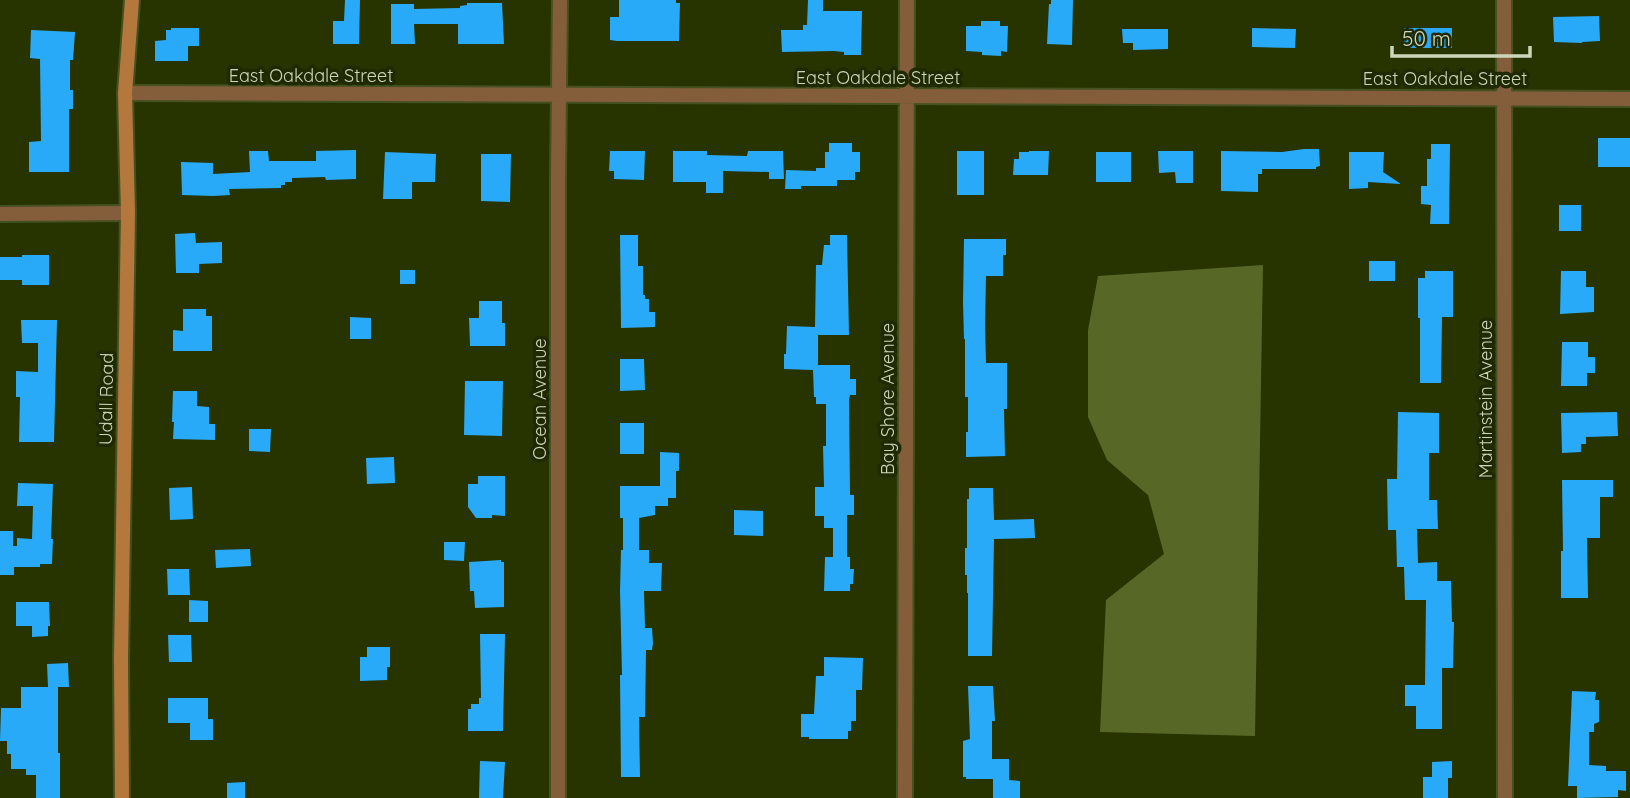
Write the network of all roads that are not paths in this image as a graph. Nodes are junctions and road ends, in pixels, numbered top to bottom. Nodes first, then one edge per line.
1 (132, 0) edge
2 (560, 0) edge
3 (907, 0) edge
4 (1504, 0) edge
5 (125, 93) junction
6 (560, 95) junction
7 (907, 96) junction
8 (1504, 97) junction
9 (1630, 99) edge
10 (0, 214) edge
11 (128, 214) junction
12 (122, 798) edge
13 (558, 798) edge
14 (905, 798) edge
15 (1504, 798) edge

1 - 5 street, Udall Road
2 - 6 street, Ocean Avenue
3 - 7 street, Bay Shore Avenue
4 - 8 street, Martinstein Avenue
5 - 6 street, East Oakdale Street
5 - 11 street, Udall Road
6 - 7 street, East Oakdale Street
6 - 13 street, Ocean Avenue
7 - 8 street, East Oakdale Street
7 - 14 street, Bay Shore Avenue
8 - 9 street, East Oakdale Street
8 - 15 street, Martinstein Avenue
10 - 11 street
11 - 12 street, Udall Road

